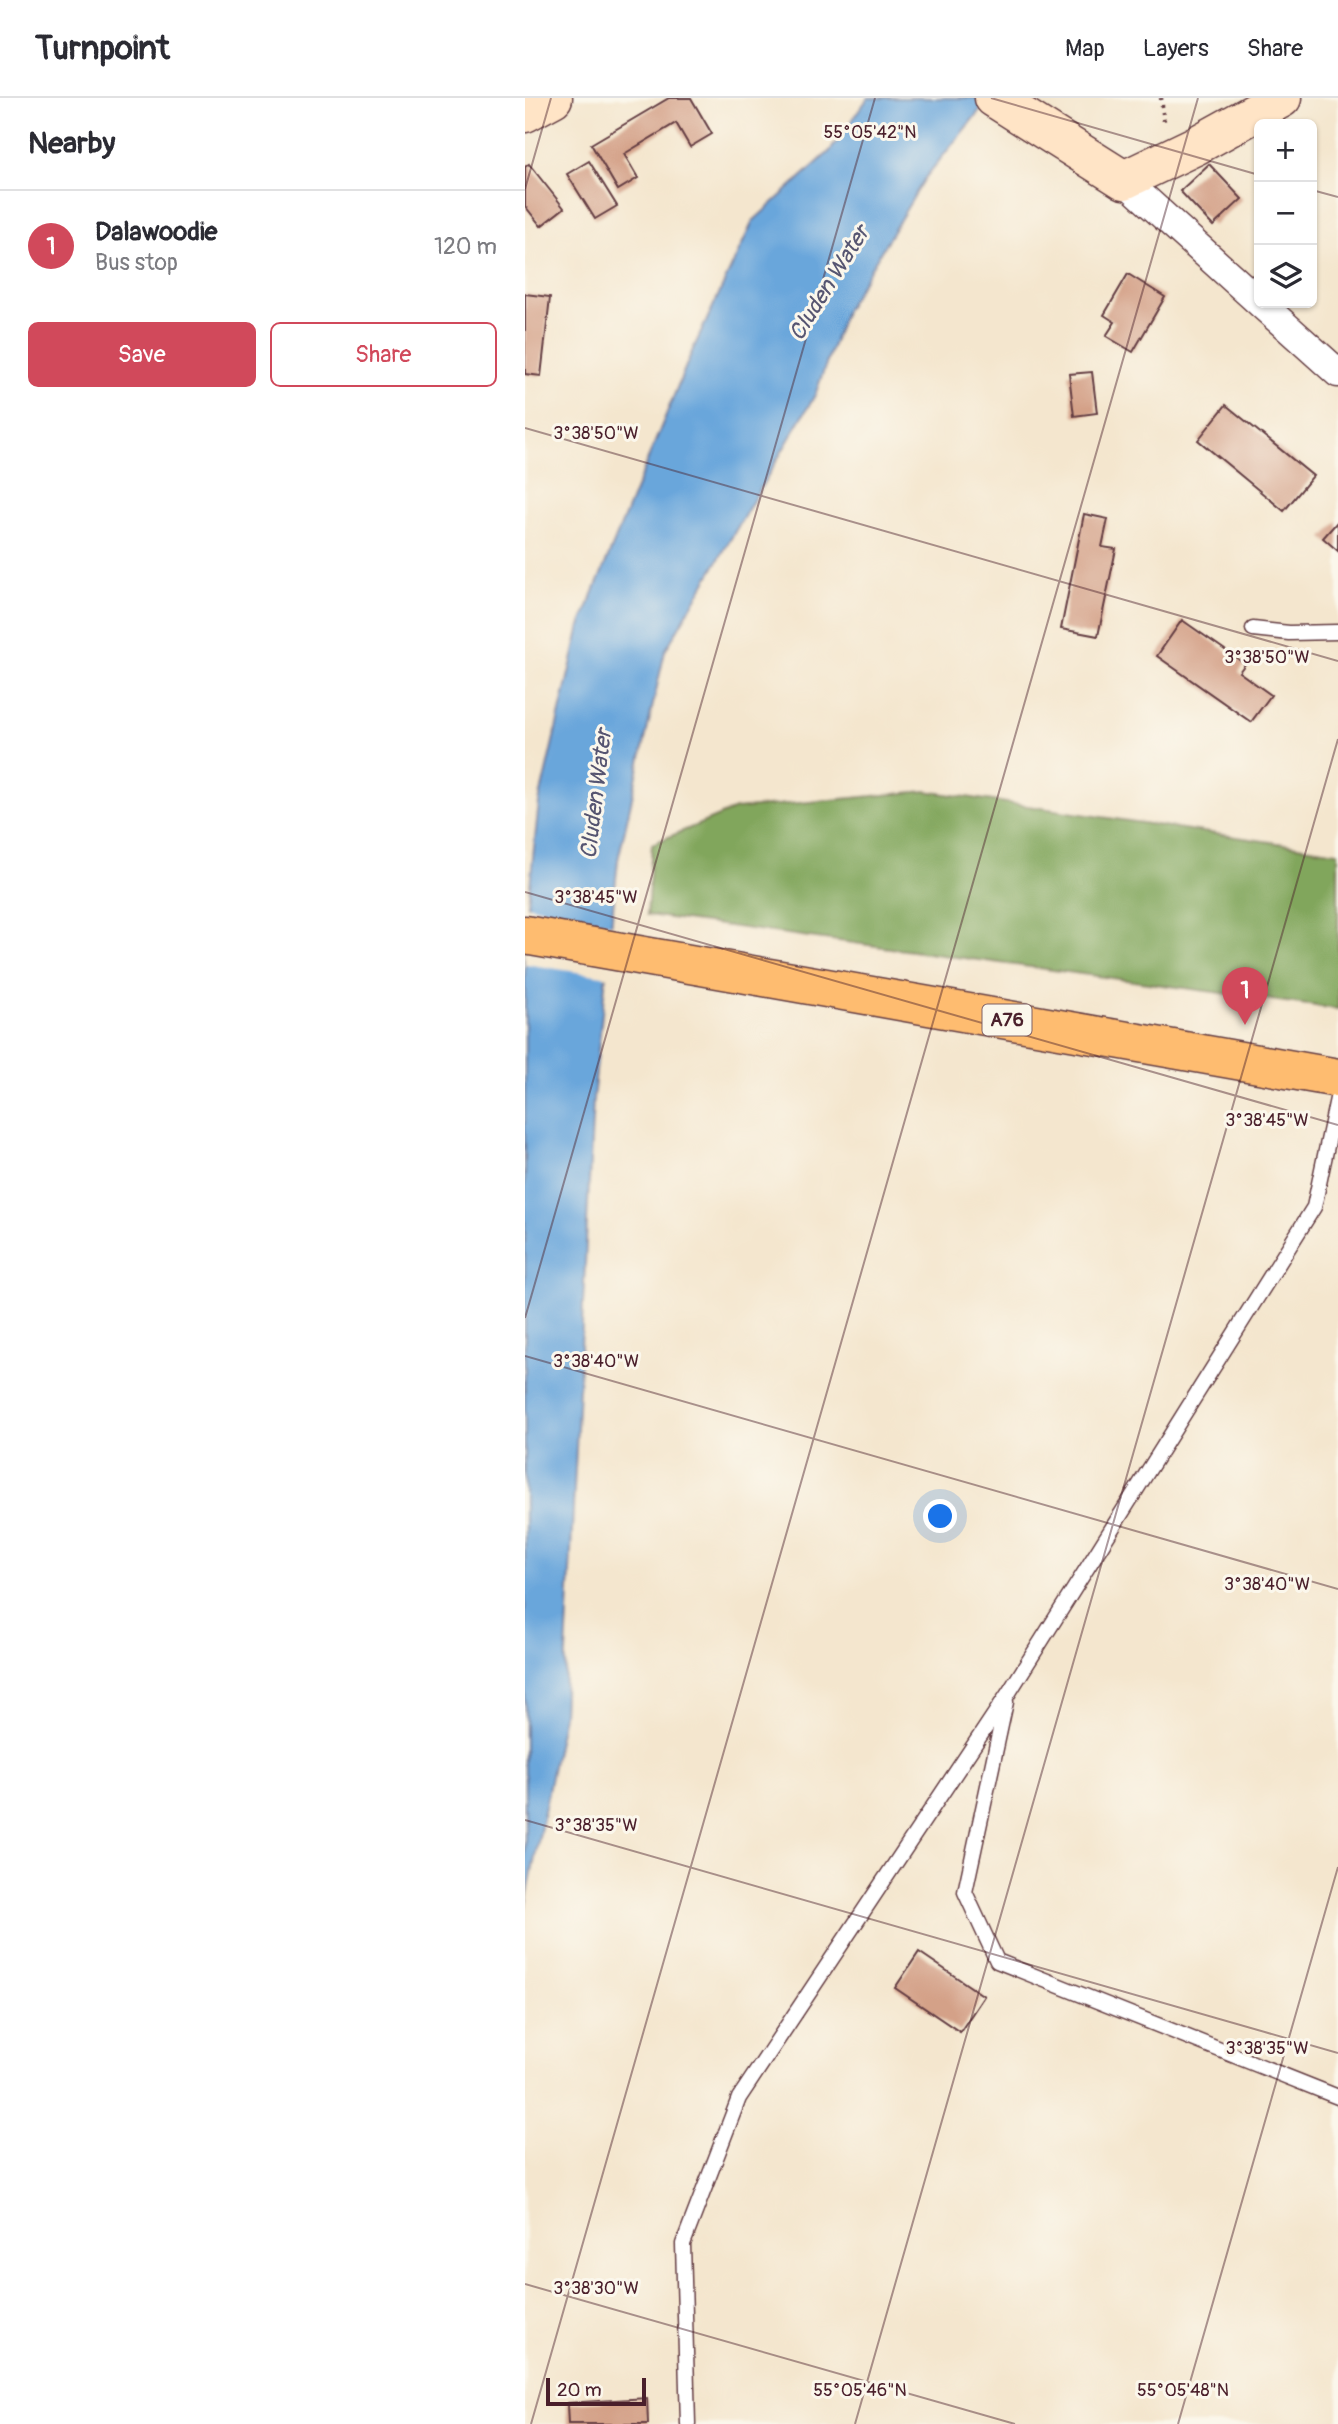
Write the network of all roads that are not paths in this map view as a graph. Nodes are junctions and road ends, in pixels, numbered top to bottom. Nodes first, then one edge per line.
1 (553, 98) edge
2 (994, 98) edge
3 (1282, 98) edge
4 (525, 113) edge
5 (1124, 180) junction
6 (1254, 297) edge
7 (1267, 308) edge
8 (1338, 373) edge
9 (1253, 629) dead end
10 (1338, 632) edge
11 (525, 935) edge
12 (1338, 1077) edge
13 (1338, 1094) edge
14 (1008, 1694) junction
15 (1338, 2097) edge
16 (688, 2424) edge

1 - 4 street
2 - 5 street
3 - 5 street
5 - 6 street
7 - 8 street
9 - 10 lane
11 - 12 highway, A76
13 - 14 lane
14 - 15 lane
14 - 16 lane

